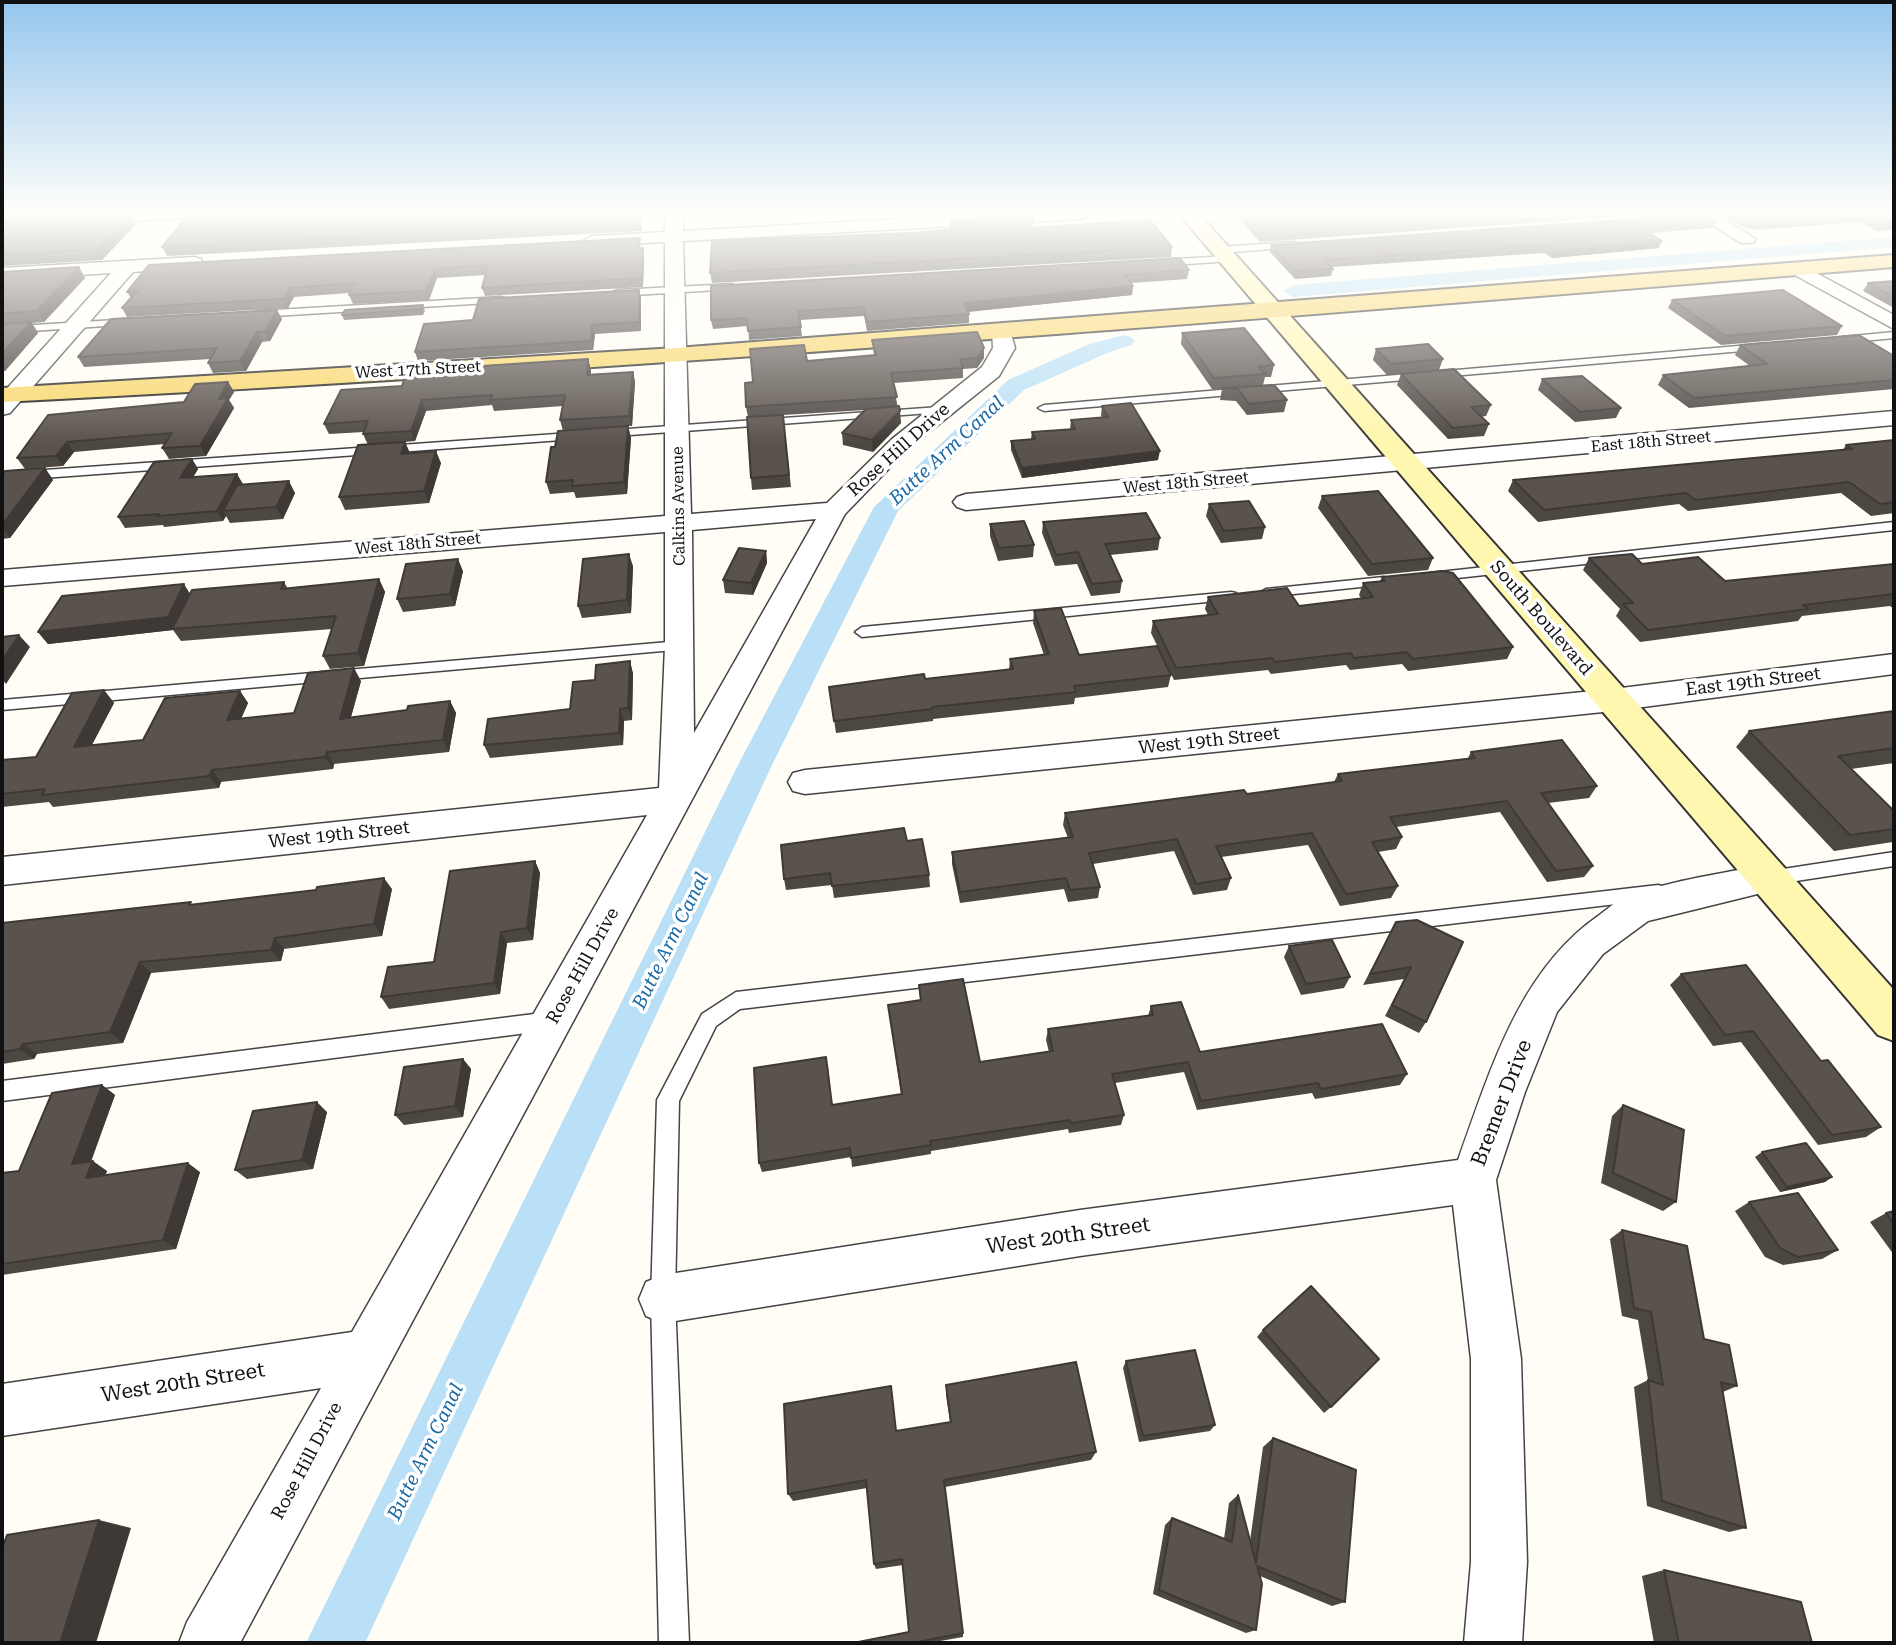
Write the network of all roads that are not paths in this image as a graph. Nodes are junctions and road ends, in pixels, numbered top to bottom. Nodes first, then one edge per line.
1 (675, 290) edge
2 (106, 291) edge
3 (660, 291) edge
4 (1257, 291) edge
5 (1527, 291) edge
6 (1837, 291) edge
7 (598, 294) edge
8 (516, 299) edge
9 (1275, 311) junction
10 (241, 315) edge
11 (145, 321) edge
12 (1894, 323) edge
13 (76, 325) junction
14 (2, 330) edge
15 (1002, 331) junction
16 (1894, 335) edge
17 (1823, 341) edge
18 (1769, 346) edge
19 (676, 355) junction
20 (1340, 385) junction
21 (5, 399) edge
22 (1044, 408) dead end
23 (940, 410) junction
24 (1894, 418) edge
25 (678, 427) junction
26 (1407, 465) junction
27 (2, 477) edge
28 (966, 502) dead end
29 (834, 509) junction
30 (680, 522) junction
31 (1894, 526) edge
32 (1499, 570) junction
33 (2, 578) edge
34 (1421, 578) edge
35 (1394, 580) edge
36 (862, 632) dead end
37 (680, 646) junction
38 (1894, 664) edge
39 (1612, 700) junction
40 (2, 705) edge
41 (805, 782) dead end
42 (676, 799) junction
43 (1894, 859) edge
44 (2, 871) edge
45 (1769, 878) junction
46 (553, 1021) junction
47 (1894, 1021) edge
48 (2, 1091) edge
49 (1473, 1180) junction
50 (663, 1299) junction
51 (364, 1356) junction
52 (2, 1410) edge
53 (208, 1643) edge
54 (674, 1643) edge
55 (1493, 1643) edge

1 - 19 street, Calkins Avenue
2 - 13 street
3 - 7 lane
4 - 9 street, South Boulevard
5 - 9 main road, West 17th Street
6 - 12 street
8 - 10 lane
9 - 15 main road, West 17th Street
9 - 20 street, South Boulevard
11 - 13 lane
13 - 14 lane
13 - 21 street
15 - 19 main road, West 17th Street
15 - 23 street, Rose Hill Drive
16 - 17 lane
18 - 20 lane
19 - 21 main road, West 17th Street
19 - 25 street, Calkins Avenue
20 - 22 lane
20 - 26 street, South Boulevard
23 - 25 lane
23 - 29 street, Rose Hill Drive
24 - 26 street, East 18th Street
25 - 27 lane
25 - 30 street, Calkins Avenue
26 - 28 street, West 18th Street
26 - 32 street, South Boulevard
29 - 30 street, West 18th Street
29 - 42 street, Rose Hill Drive
30 - 33 street, West 18th Street
30 - 37 street, Calkins Avenue
31 - 32 lane
32 - 34 lane
32 - 39 street, South Boulevard
35 - 36 lane
37 - 40 lane
37 - 42 street, Calkins Avenue
38 - 39 street, East 19th Street
39 - 41 street, West 19th Street
39 - 45 street, South Boulevard
42 - 44 street, West 19th Street
42 - 46 street, Rose Hill Drive
43 - 45 lane
45 - 47 street, South Boulevard
45 - 49 street, Bremer Drive
45 - 50 lane
46 - 48 lane
46 - 51 street, Rose Hill Drive
49 - 50 street, West 20th Street
49 - 55 street, Bremer Drive
50 - 54 lane
51 - 52 street, West 20th Street
51 - 53 street, Rose Hill Drive

